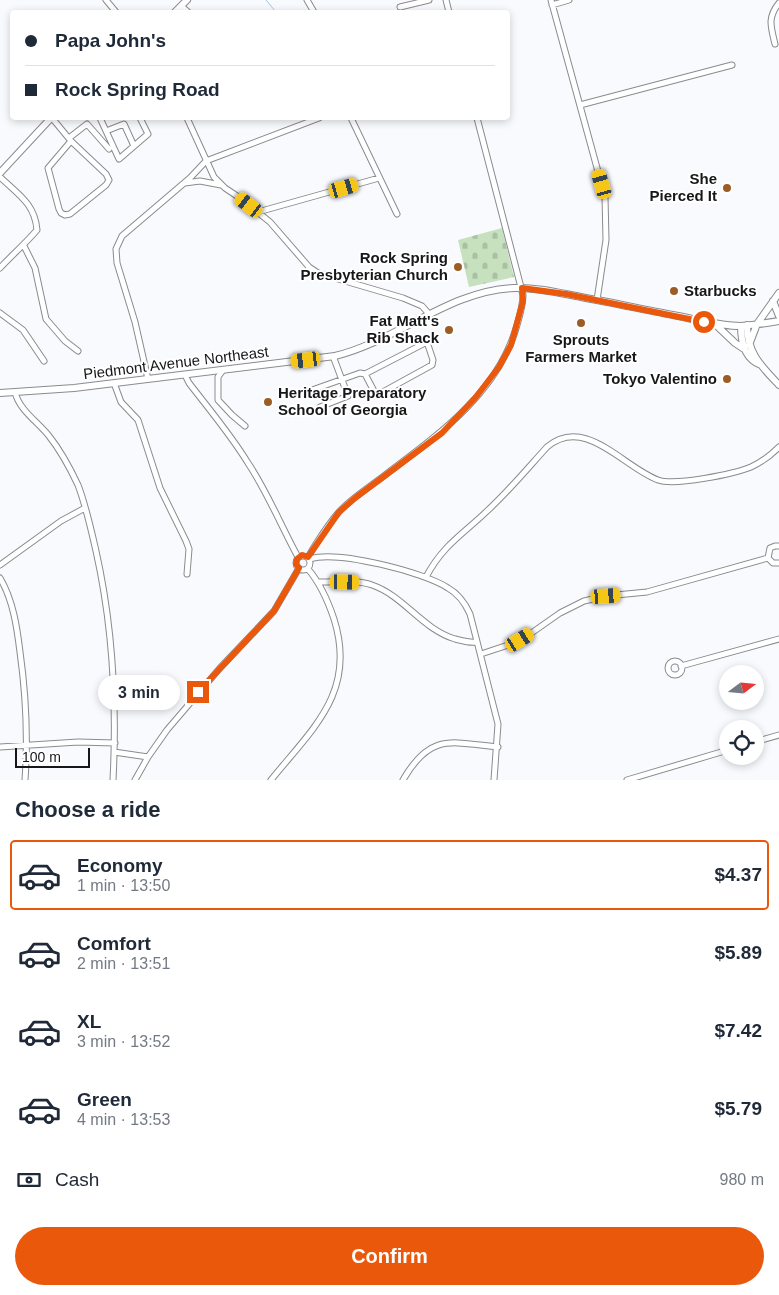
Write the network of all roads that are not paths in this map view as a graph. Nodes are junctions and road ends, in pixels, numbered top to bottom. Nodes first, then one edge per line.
1 (106, 0) edge
2 (187, 0) edge
3 (429, 0) edge
4 (568, 0) edge
5 (552, 2) edge
6 (779, 3) edge
7 (181, 6) junction
8 (400, 7) dead end
9 (114, 10) edge
10 (176, 10) edge
11 (186, 10) edge
12 (775, 44) dead end
13 (732, 65) dead end
14 (580, 105) junction
15 (49, 120) edge
16 (53, 120) edge
17 (101, 120) edge
18 (141, 120) edge
19 (188, 120) edge
20 (352, 120) edge
21 (478, 120) edge
22 (304, 121) edge
23 (106, 131) junction
24 (70, 140) junction
25 (134, 146) junction
26 (108, 149) dead end
27 (206, 161) junction
28 (0, 173) edge
29 (0, 177) edge
30 (379, 178) junction
31 (184, 183) junction
32 (221, 185) junction
33 (258, 212) junction
34 (396, 214) dead end
35 (24, 246) junction
36 (0, 268) edge
37 (522, 288) junction
38 (779, 293) edge
39 (597, 300) junction
40 (773, 301) junction
41 (0, 313) edge
42 (430, 315) junction
43 (779, 316) edge
44 (779, 321) edge
45 (715, 324) junction
46 (757, 324) junction
47 (744, 325) junction
48 (747, 347) junction
49 (78, 352) dead end
50 (333, 356) junction
51 (44, 361) dead end
52 (222, 370) junction
53 (186, 374) junction
54 (366, 374) junction
55 (148, 379) junction
56 (341, 379) junction
57 (114, 383) junction
58 (779, 385) edge
59 (312, 390) dead end
60 (15, 392) junction
61 (0, 393) edge
62 (320, 407) dead end
63 (245, 426) dead end
64 (779, 447) edge
65 (86, 508) junction
66 (779, 546) edge
67 (298, 557) junction
68 (309, 558) junction
69 (768, 558) junction
70 (779, 563) edge
71 (0, 565) edge
72 (299, 568) junction
73 (308, 568) junction
74 (187, 574) dead end
75 (426, 577) junction
76 (0, 578) edge
77 (318, 582) junction
78 (779, 639) edge
79 (477, 642) junction
80 (481, 654) junction
81 (682, 666) dead end
82 (779, 735) edge
83 (764, 739) edge
84 (115, 743) junction
85 (26, 744) junction
86 (0, 747) edge
87 (498, 747) junction
88 (114, 752) junction
89 (719, 753) edge
90 (148, 757) junction
91 (25, 780) edge
92 (113, 780) edge
93 (135, 780) edge
94 (271, 780) edge
95 (403, 780) edge
96 (494, 780) edge
97 (627, 780) edge

1 - 9 street
2 - 7 main road
3 - 8 street
4 - 5 street
5 - 14 street
6 - 12 street
7 - 10 main road
7 - 11 street
13 - 14 street
14 - 39 street
15 - 28 main road
16 - 24 street
17 - 23 street
18 - 25 street
19 - 27 street
20 - 30 street
21 - 37 street
22 - 27 street
23 - 25 street
23 - 25 street
24 - 24 street
24 - 26 street
27 - 31 street
27 - 32 street
29 - 35 street
30 - 33 street
30 - 34 street
31 - 32 street
31 - 55 street
32 - 33 street
33 - 42 street
35 - 36 street
35 - 49 street, Piedmont Avenue Northeast
37 - 39 main road, Piedmont Avenue Northeast
37 - 42 main road, Piedmont Avenue Northeast
37 - 68 street
38 - 40 main road
39 - 45 main road, Piedmont Avenue Northeast
40 - 43 main road
40 - 46 main road
41 - 51 street
42 - 50 main road, Piedmont Avenue Northeast
44 - 46 main road, Piedmont Avenue Northeast
45 - 47 main road, Piedmont Avenue Northeast
45 - 48 main road
46 - 47 main road, Piedmont Avenue Northeast
46 - 48 main road
47 - 48 main road
48 - 58 main road
50 - 52 main road, Piedmont Avenue Northeast
50 - 56 street
52 - 53 main road, Piedmont Avenue Northeast
52 - 63 street
53 - 55 main road, Piedmont Avenue Northeast
53 - 67 street
54 - 54 street
54 - 56 street
55 - 57 main road, Piedmont Avenue Northeast
56 - 59 street
56 - 62 street
57 - 60 main road, Piedmont Avenue Northeast
57 - 74 street
60 - 61 main road, Piedmont Avenue Northeast
60 - 65 street
64 - 75 street
65 - 71 street
65 - 84 street
66 - 69 street
67 - 68 street
67 - 72 street
68 - 73 street
68 - 75 street
69 - 70 street
69 - 80 street
72 - 73 street
72 - 90 street
73 - 77 street
75 - 79 street
76 - 85 street
77 - 79 street
77 - 94 street
78 - 81 street
79 - 80 street
80 - 87 street
82 - 83 street
84 - 85 street
84 - 88 street
85 - 86 street
85 - 91 street
87 - 95 street
87 - 96 street
88 - 90 street
88 - 92 street
89 - 97 street
90 - 93 street

